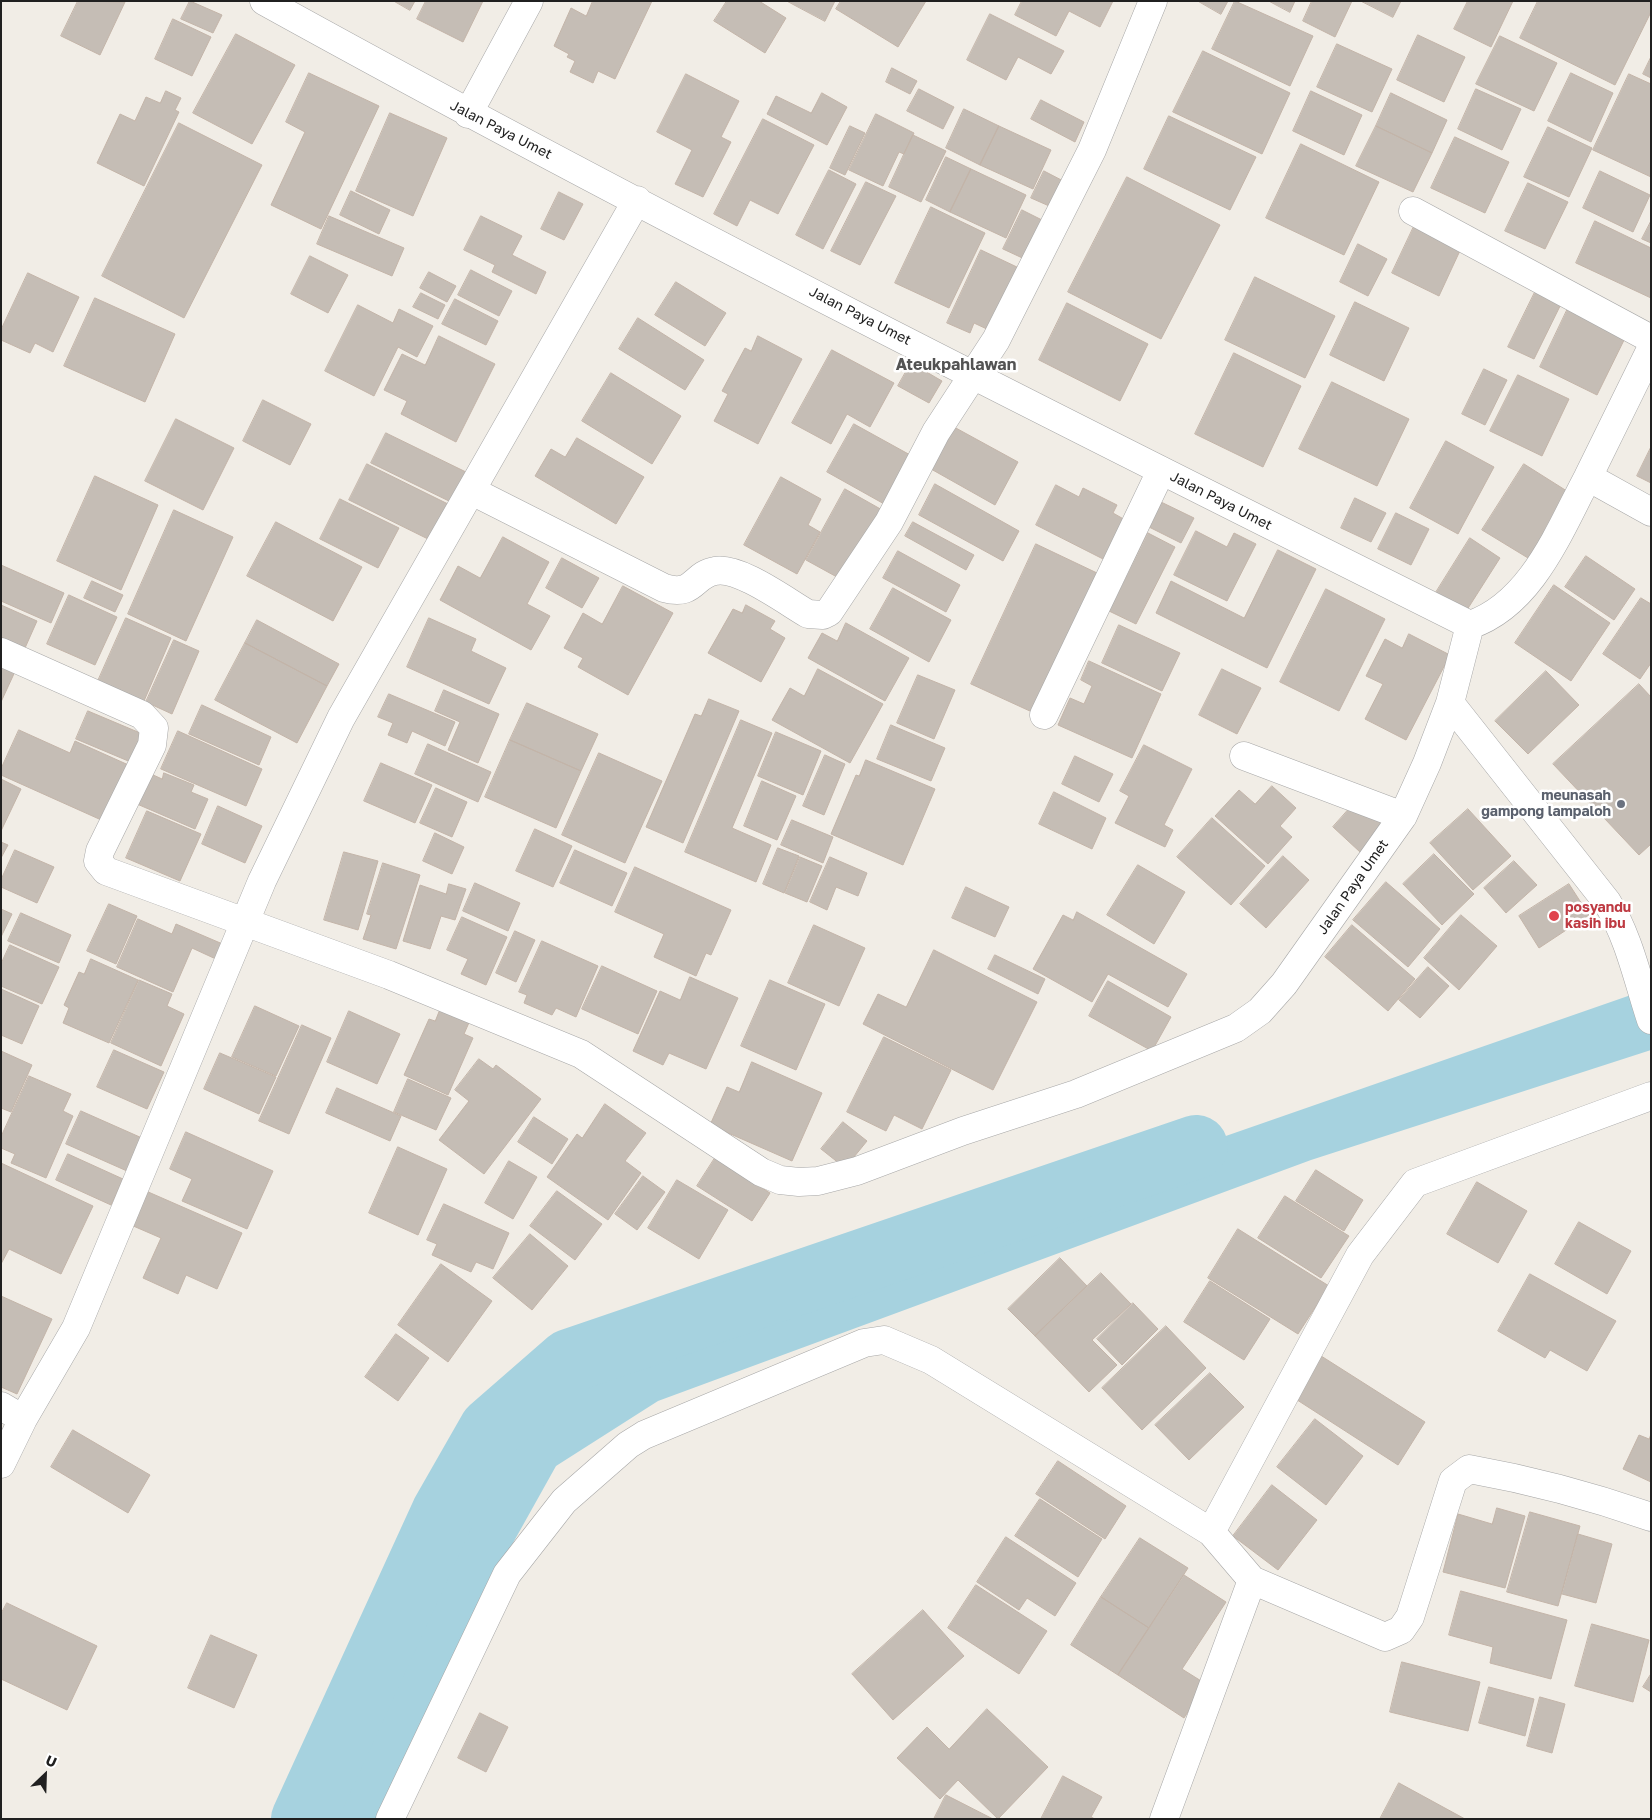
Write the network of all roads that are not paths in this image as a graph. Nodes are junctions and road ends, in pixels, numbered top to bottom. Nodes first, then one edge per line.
1 (264, 1) edge
2 (529, 1) edge
3 (1153, 1) edge
4 (468, 114) junction
5 (636, 200) junction
6 (1413, 211) dead end
7 (1651, 340) edge
8 (1651, 349) edge
9 (972, 374) junction
10 (1161, 471) junction
11 (1588, 477) junction
12 (472, 491) junction
13 (1651, 512) edge
14 (1470, 626) junction
15 (1, 652) edge
16 (1450, 703) junction
17 (1044, 715) dead end
18 (1244, 756) dead end
19 (1403, 816) junction
20 (244, 923) junction
21 (1651, 1020) edge
22 (1651, 1096) edge
23 (12, 1413) edge
24 (1, 1464) edge
25 (1651, 1517) edge
26 (1211, 1532) junction
27 (1252, 1580) junction
28 (390, 1819) edge
29 (1164, 1819) edge

1 - 4 street, Jalan Paya Umet
2 - 4 street
3 - 9 street
4 - 5 street, Jalan Paya Umet
5 - 9 street, Jalan Paya Umet
5 - 12 street
6 - 7 street
8 - 11 street
9 - 10 street, Jalan Paya Umet
9 - 12 street
10 - 14 street, Jalan Paya Umet
10 - 17 street
11 - 13 street
11 - 14 street
12 - 20 street
14 - 16 street, Jalan Paya Umet
15 - 20 street, Jalan Paya Umet
16 - 19 street, Jalan Paya Umet
16 - 21 street
18 - 19 street
19 - 20 street, Jalan Paya Umet
20 - 23 street
22 - 26 street
23 - 24 street
25 - 27 street
26 - 27 street
26 - 28 street
27 - 29 street

